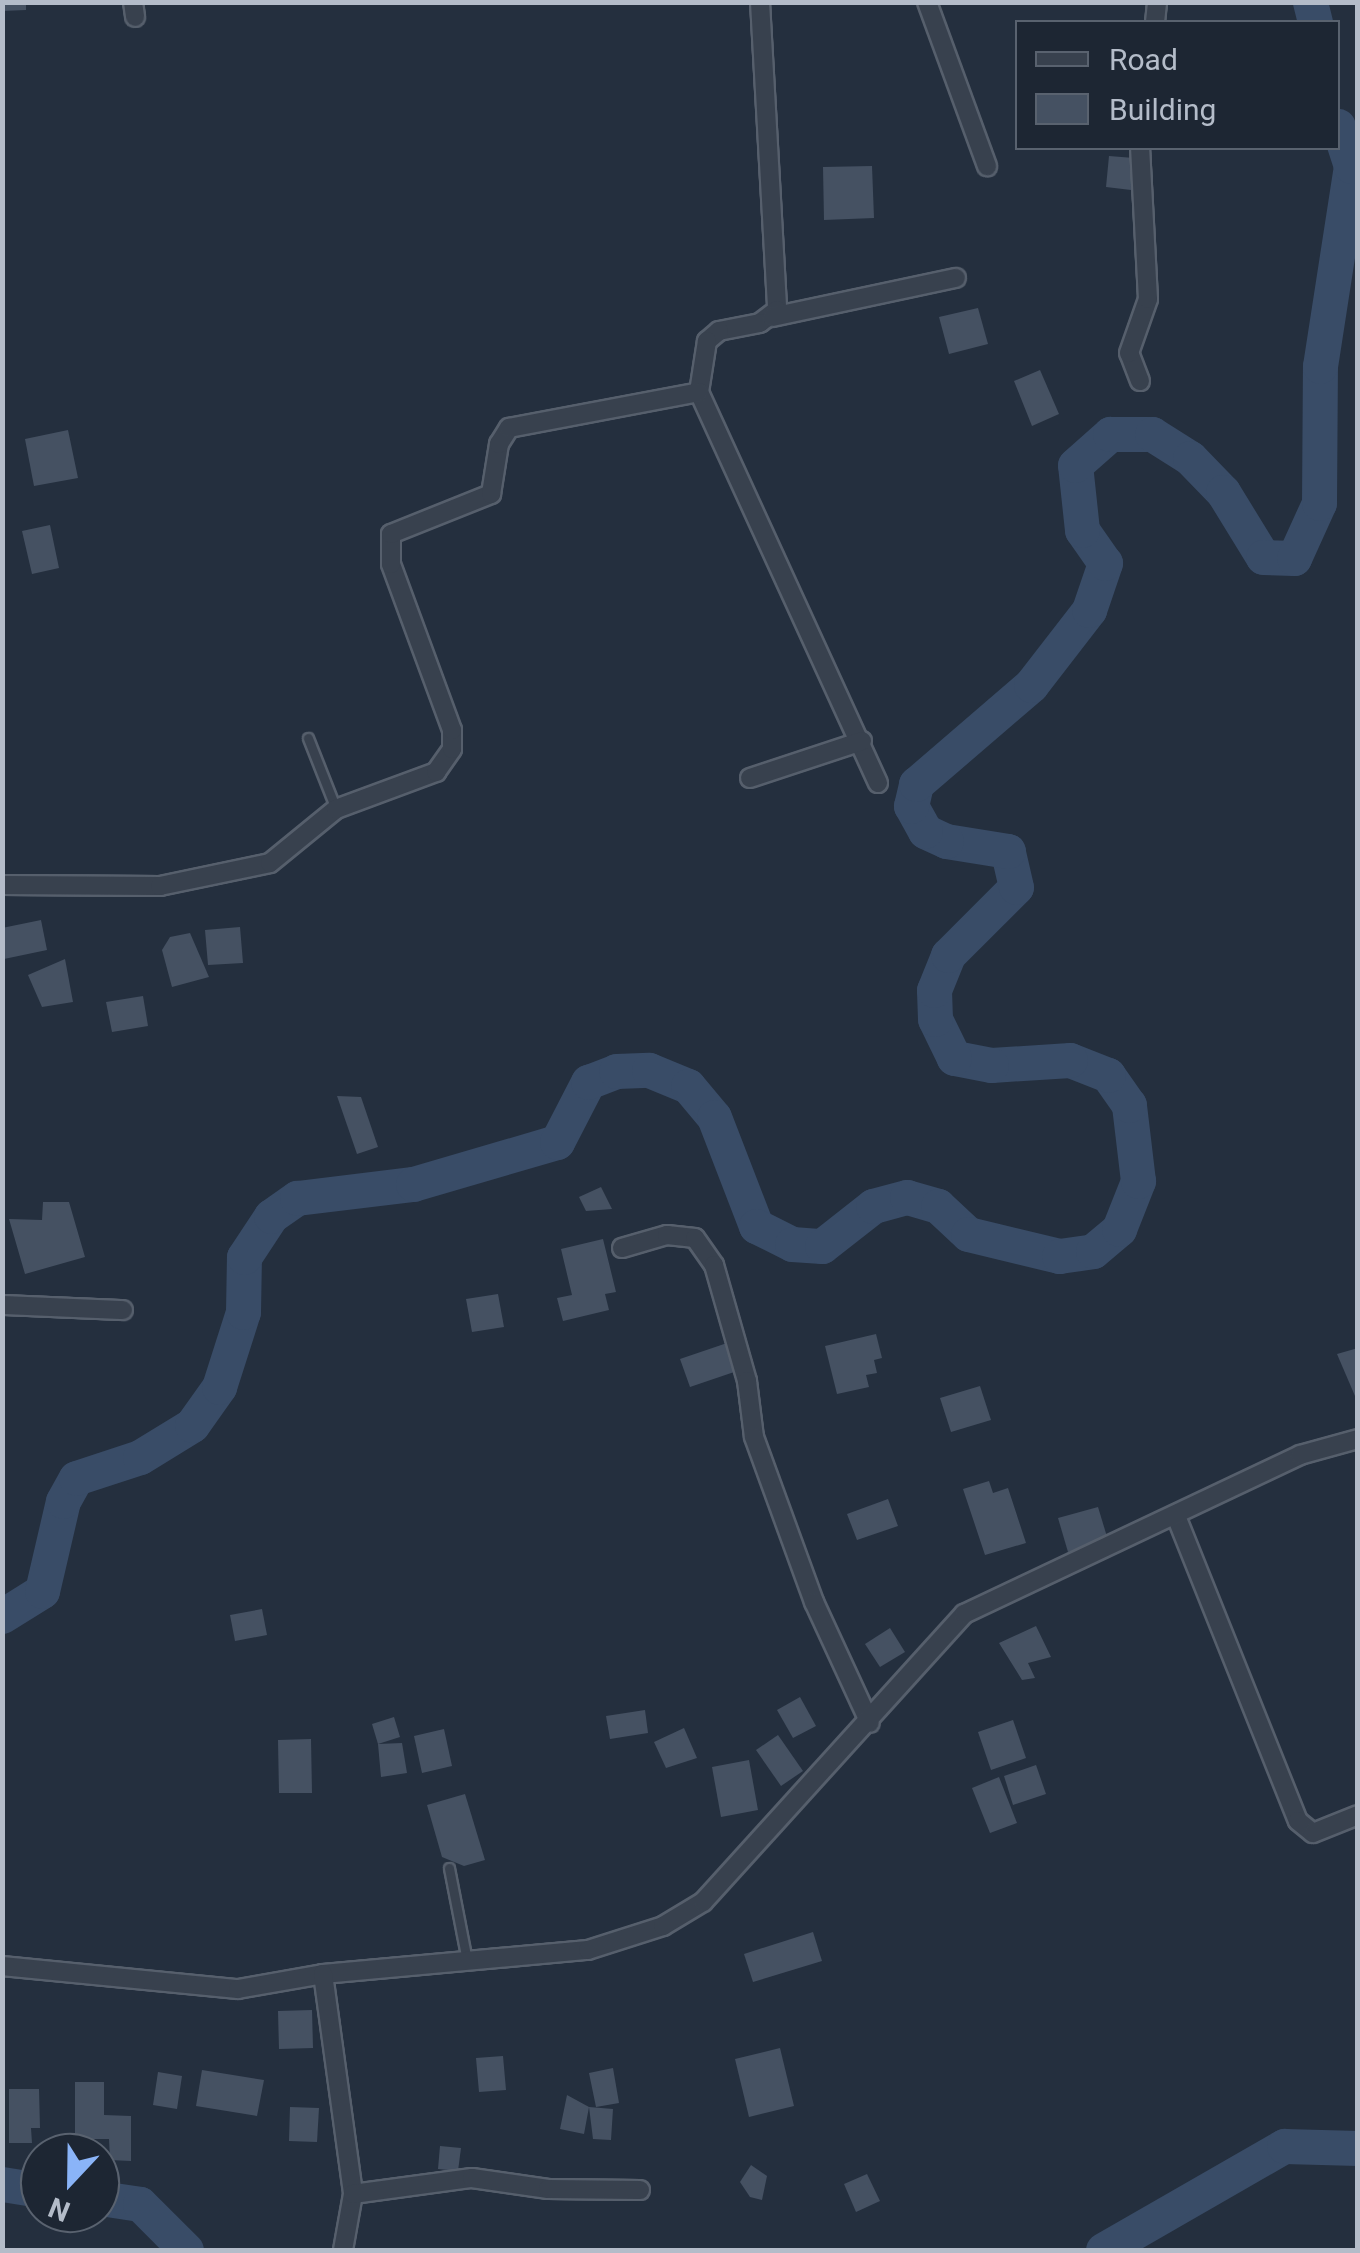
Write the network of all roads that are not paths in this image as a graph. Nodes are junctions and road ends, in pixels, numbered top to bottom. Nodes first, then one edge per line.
1 (760, 2) edge
2 (928, 2) edge
3 (1140, 150) edge
4 (987, 166) dead end
5 (956, 278) dead end
6 (772, 318) junction
7 (1140, 381) dead end
8 (699, 392) junction
9 (308, 738) dead end
10 (862, 741) junction
11 (750, 778) dead end
12 (878, 782) dead end
13 (336, 809) junction
14 (2, 886) edge
15 (622, 1248) dead end
16 (2, 1305) edge
17 (123, 1310) dead end
18 (1358, 1439) edge
19 (1176, 1516) junction
20 (870, 1723) junction
21 (1358, 1814) edge
22 (449, 1868) dead end
23 (468, 1961) junction
24 (2, 1966) edge
25 (323, 1974) junction
26 (640, 2190) dead end
27 (352, 2194) junction
28 (344, 2250) edge

1 - 6 street
2 - 4 street
3 - 7 street
5 - 6 street
6 - 8 street
8 - 10 street
8 - 13 street
9 - 13 lane
10 - 11 street
10 - 12 street
13 - 14 street
15 - 20 street
16 - 17 street
18 - 19 street
19 - 20 street
19 - 21 street
20 - 23 street
22 - 23 lane
23 - 25 street
24 - 25 street
25 - 27 street
26 - 27 street
27 - 28 street

